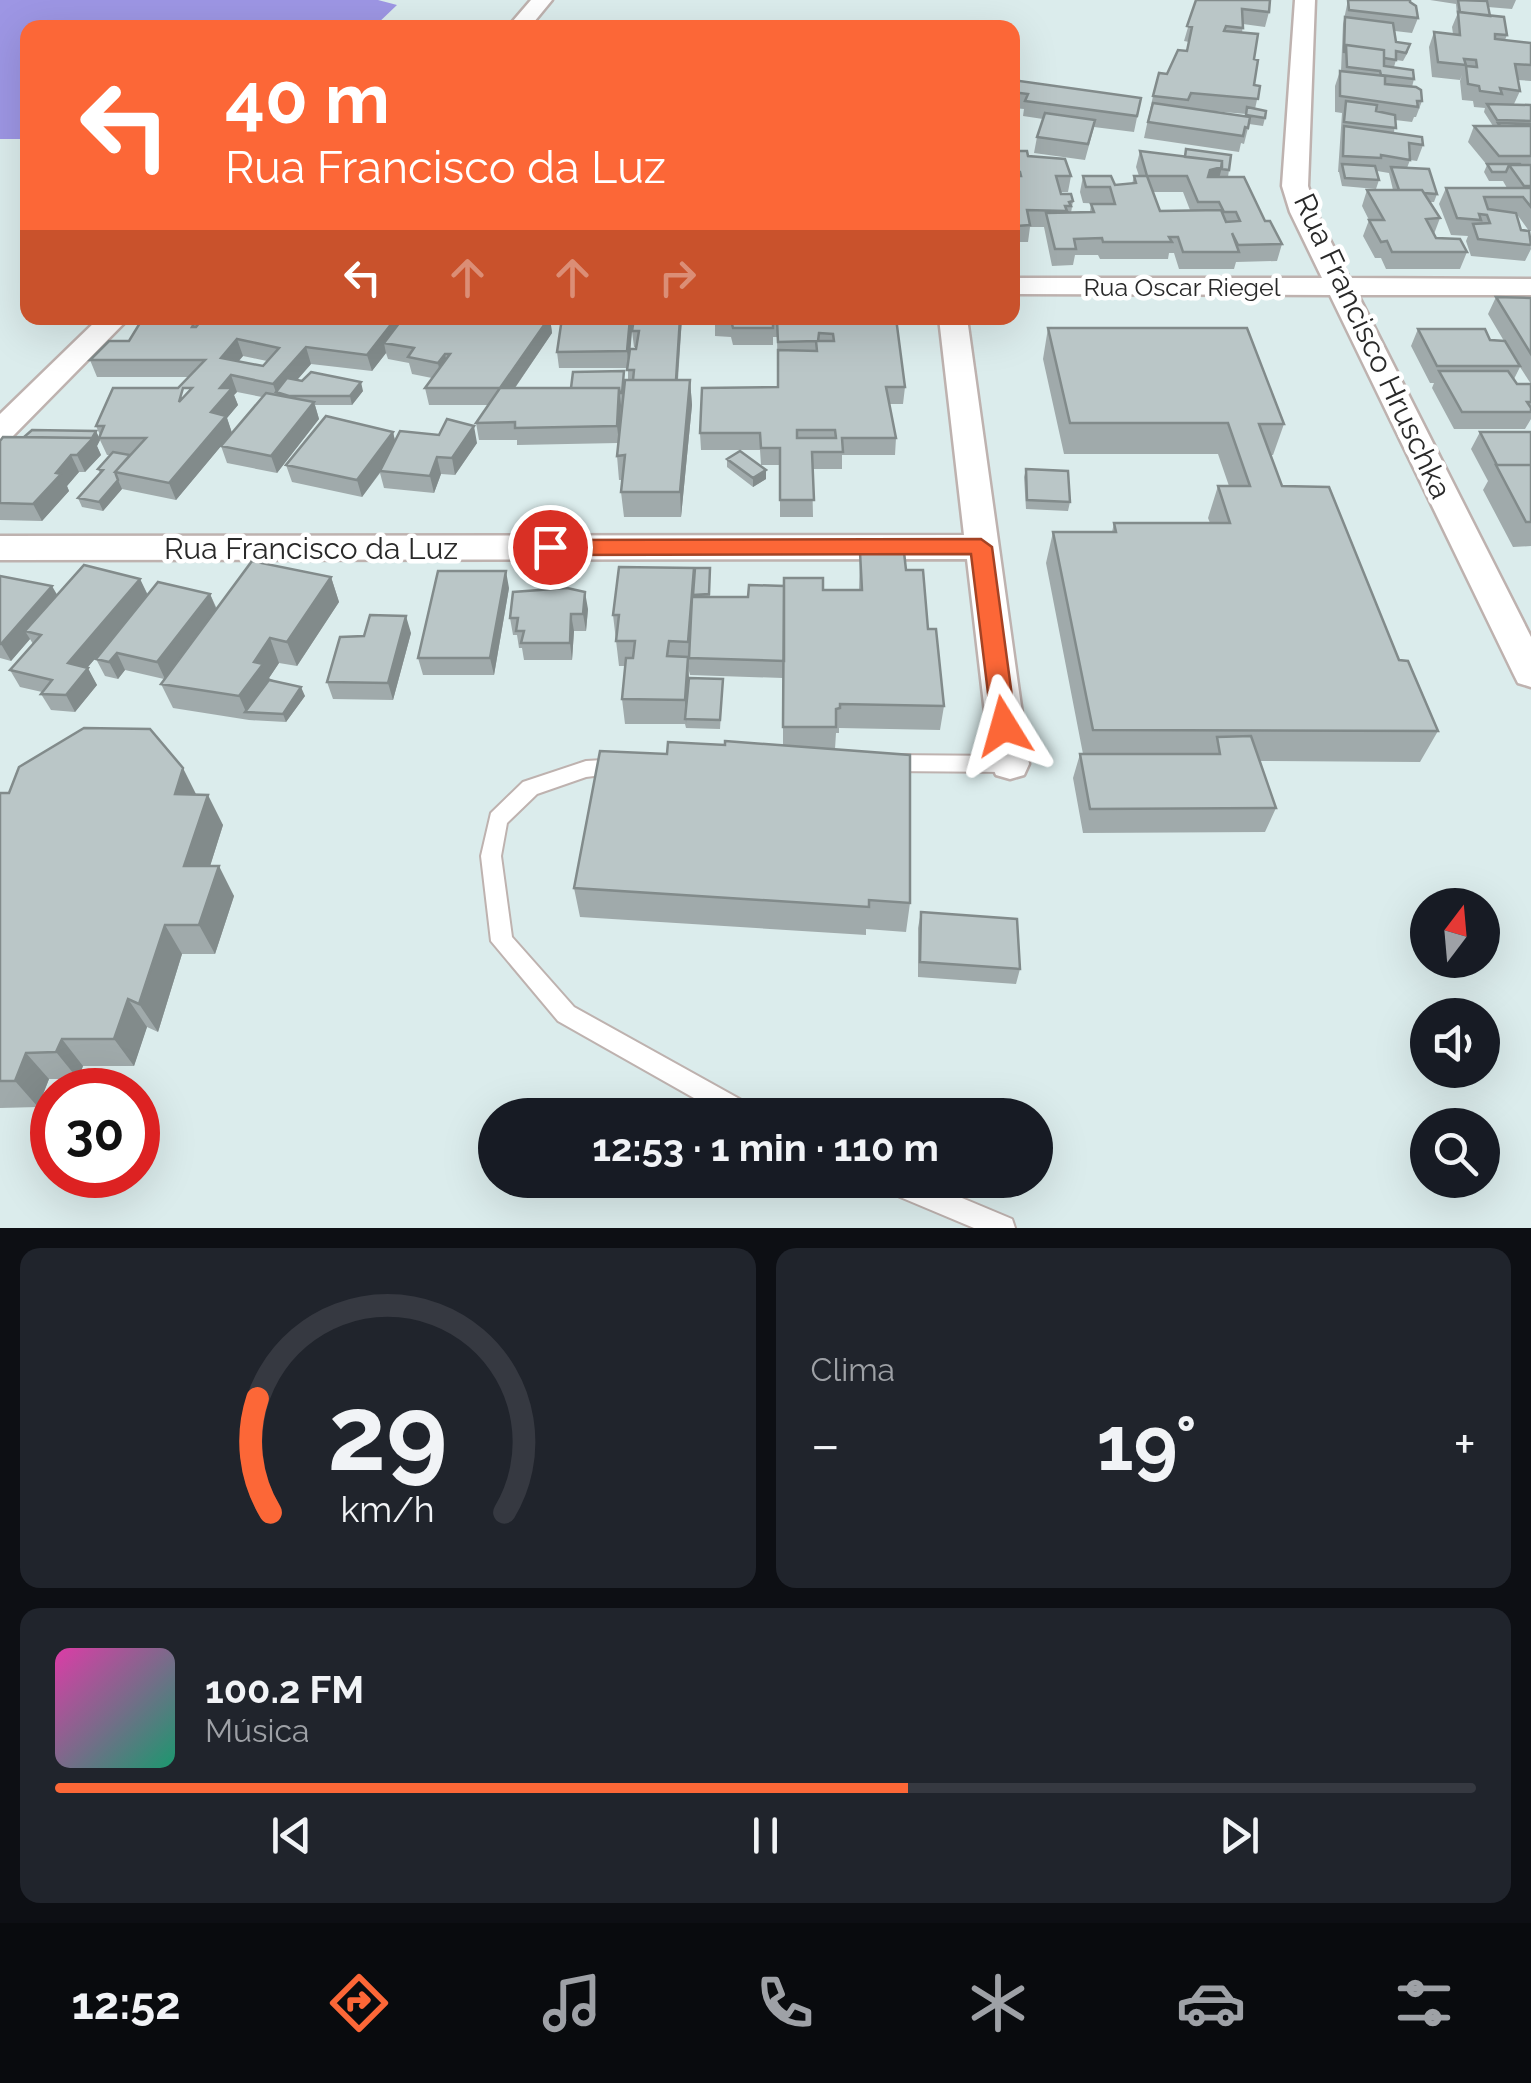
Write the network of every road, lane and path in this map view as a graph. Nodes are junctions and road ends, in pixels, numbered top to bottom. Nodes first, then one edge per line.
1 (542, 0) edge
2 (1305, 0) edge
3 (524, 20) edge
4 (1020, 286) edge
5 (1531, 286) edge
6 (1342, 287) junction
7 (108, 325) edge
8 (955, 325) edge
9 (0, 431) edge
10 (981, 547) junction
11 (0, 548) edge
12 (1531, 673) edge
13 (856, 763) edge
14 (1010, 764) joint
15 (644, 766) edge
16 (716, 1098) edge
17 (932, 1198) edge
18 (1003, 1228) edge

1 - 3 street
2 - 6 street, Rua Francisco Hruschka
4 - 6 street, Rua Oscar Riegel
5 - 6 street, Rua Oscar Riegel
6 - 12 street, Rua Francisco Hruschka
7 - 9 street
8 - 10 street
10 - 11 street, Rua Francisco da Luz
10 - 14 street
13 - 14 lane
15 - 16 lane
17 - 18 lane

